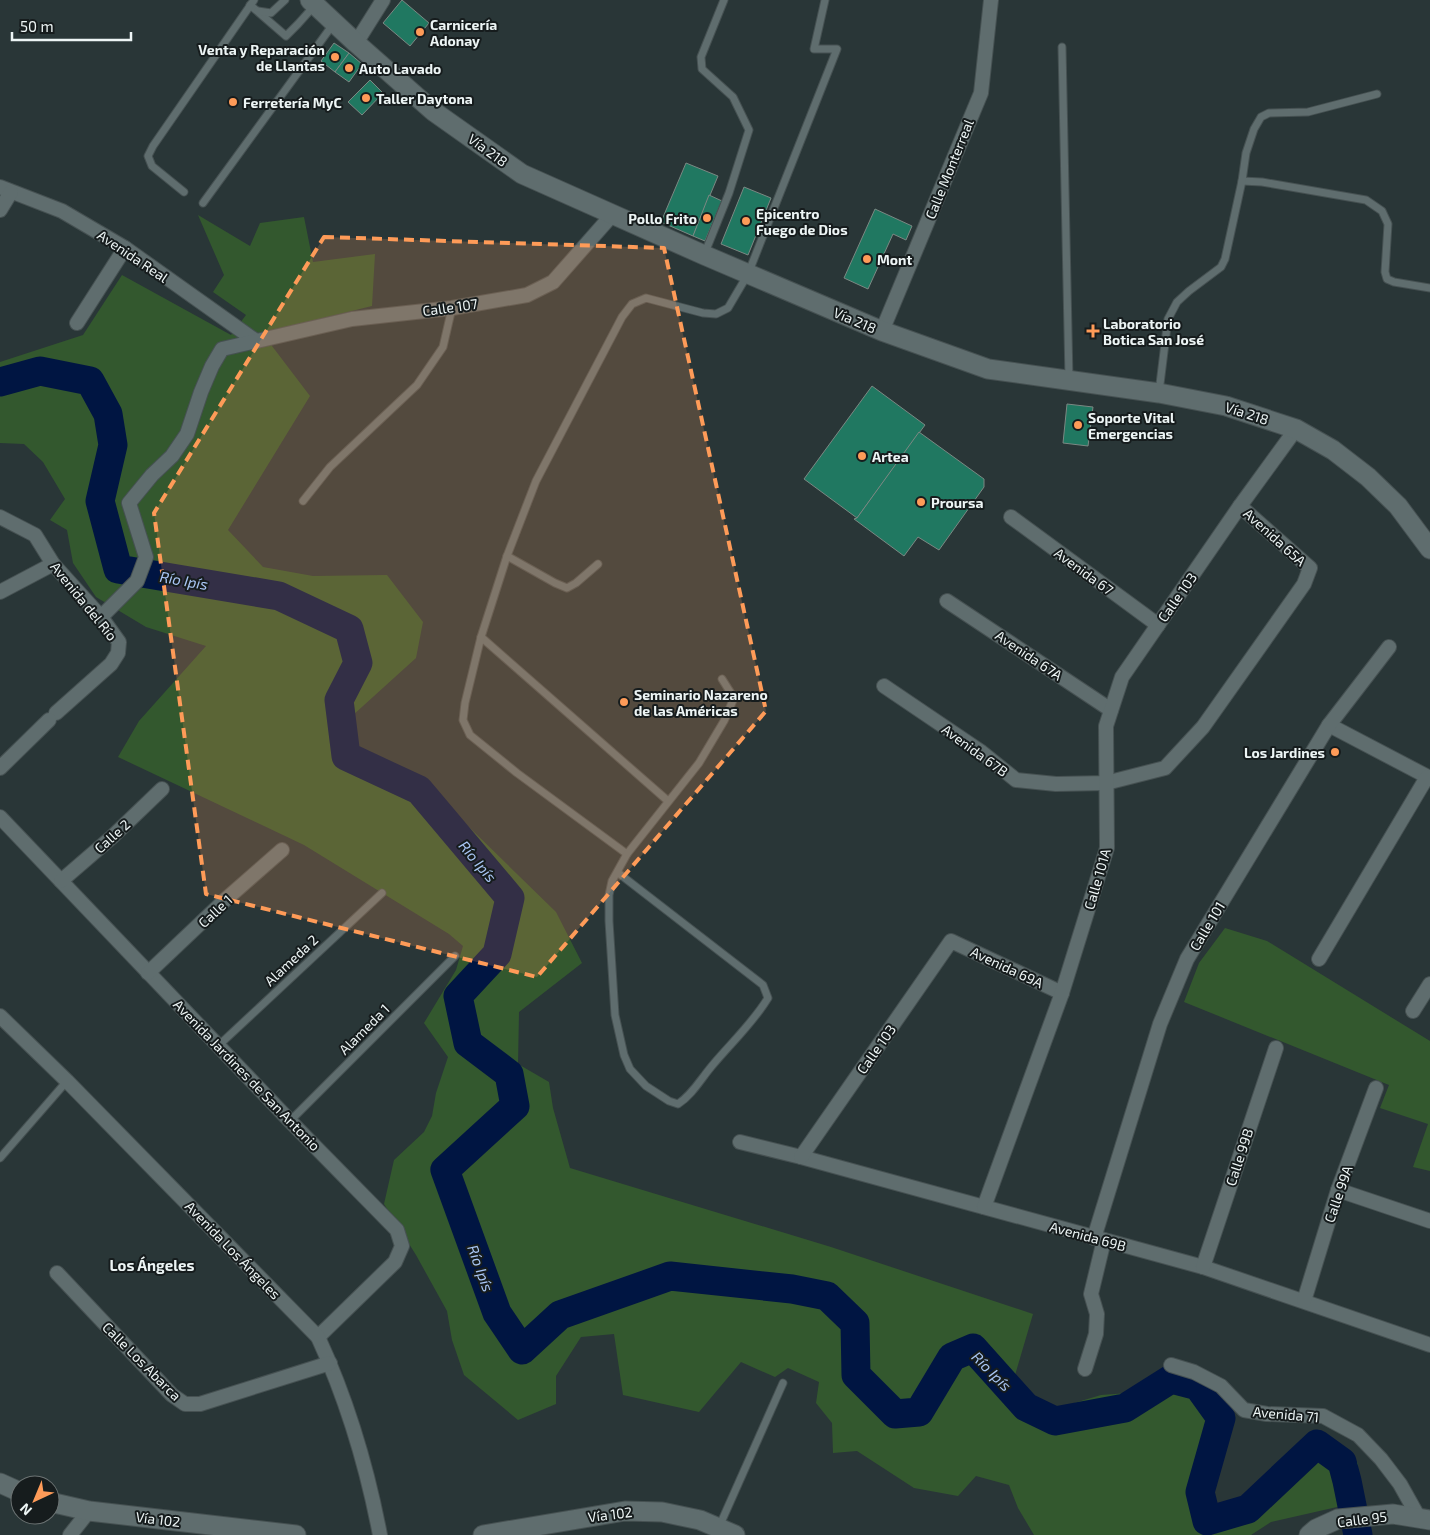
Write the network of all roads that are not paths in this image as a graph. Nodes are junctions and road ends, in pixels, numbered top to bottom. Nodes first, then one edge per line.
1 (284, 0) edge
2 (383, 0) edge
3 (724, 0) edge
4 (825, 0) edge
5 (991, 0) edge
6 (314, 2) edge
7 (252, 3) edge
8 (257, 11) junction
9 (334, 22) junction
10 (356, 43) junction
11 (1062, 47) dead end
12 (1377, 94) dead end
13 (1242, 181) junction
14 (6, 190) edge
15 (184, 192) dead end
16 (203, 203) dead end
17 (0, 210) edge
18 (612, 215) junction
19 (125, 248) junction
20 (704, 255) junction
21 (748, 274) junction
22 (1430, 288) edge
23 (452, 308) junction
24 (78, 323) dead end
25 (882, 331) junction
26 (256, 342) junction
27 (1069, 381) junction
28 (1159, 393) junction
29 (1296, 429) junction
30 (303, 501) dead end
31 (1240, 506) junction
32 (1011, 517) dead end
33 (0, 518) edge
34 (1430, 549) edge
35 (507, 556) junction
36 (53, 564) junction
37 (598, 564) dead end
38 (0, 592) edge
39 (947, 600) dead end
40 (101, 618) junction
41 (1158, 625) junction
42 (482, 637) junction
43 (1388, 647) dead end
44 (722, 679) dead end
45 (884, 686) dead end
46 (1111, 710) junction
47 (1328, 725) junction
48 (0, 768) edge
49 (1429, 777) edge
50 (1106, 783) junction
51 (162, 789) dead end
52 (668, 801) junction
53 (0, 816) edge
54 (282, 850) dead end
55 (627, 854) junction
56 (617, 872) junction
57 (61, 881) junction
58 (382, 893) dead end
59 (951, 941) joint
60 (456, 956) dead end
61 (1319, 959) dead end
62 (148, 973) junction
63 (1430, 984) edge
64 (1062, 993) junction
65 (1413, 1011) dead end
66 (0, 1016) edge
67 (218, 1046) junction
68 (1276, 1048) dead end
69 (67, 1081) junction
70 (1376, 1088) dead end
71 (290, 1121) junction
72 (740, 1142) dead end
73 (801, 1157) junction
74 (0, 1158) edge
75 (1338, 1190) junction
76 (984, 1207) junction
77 (1430, 1221) edge
78 (1099, 1239) junction
79 (1203, 1267) junction
80 (57, 1274) dead end
81 (1304, 1301) junction
82 (318, 1338) junction
83 (1430, 1346) edge
84 (330, 1363) junction
85 (1170, 1365) dead end
86 (1085, 1369) dead end
87 (783, 1383) dead end
88 (60, 1504) edge
89 (89, 1511) junction
90 (1425, 1519) edge
91 (727, 1531) edge
92 (70, 1535) edge
93 (296, 1535) edge
94 (380, 1535) edge
95 (483, 1535) edge
96 (1309, 1535) edge

1 - 8 lane
2 - 10 street
3 - 20 lane
4 - 21 lane
5 - 25 street, Calle Monterreal
6 - 8 lane
6 - 9 main road, Vía 218
7 - 8 lane
7 - 15 lane
9 - 10 main road, Vía 218
9 - 16 lane
10 - 18 main road, Vía 218
11 - 27 lane
12 - 13 lane
13 - 22 lane
13 - 28 lane
14 - 17 street
14 - 19 street, Avenida Real
18 - 20 main road, Vía 218
18 - 23 street, Calle 107
19 - 24 street
19 - 26 street, Avenida Real
20 - 21 main road, Vía 218
21 - 25 main road, Vía 218
21 - 35 lane
23 - 26 street, Calle 107
23 - 30 lane
25 - 27 main road, Vía 218
26 - 40 street, Calle 107
27 - 28 main road, Vía 218
28 - 29 main road, Vía 218
29 - 31 street, Calle 103
29 - 34 main road, Vía 218
31 - 41 street, Calle 103
31 - 50 street, Avenida 65A
32 - 41 street, Avenida 67
33 - 36 street, Avenida del Río
35 - 37 lane
35 - 42 lane
36 - 38 street
36 - 40 street, Avenida del Río
39 - 46 street, Avenida 67A
40 - 48 street, Avenida del Río
41 - 46 street, Calle 103
42 - 52 lane
42 - 55 lane
43 - 47 street, Calle 101
44 - 52 lane
45 - 50 street, Avenida 67B
46 - 50 street, Calle 103
47 - 49 street
47 - 78 street, Calle 101
49 - 61 street
50 - 64 street, Calle 101A
51 - 57 street, Calle 2
52 - 55 lane
53 - 57 street, Avenida Jardines de San Antonio
54 - 62 street, Calle 1
55 - 56 lane
56 - 56 lane
57 - 62 street, Avenida Jardines de San Antonio
58 - 67 lane, Alameda 2
59 - 64 street, Avenida 69A
59 - 73 street, Calle 103
60 - 71 lane, Alameda 1
62 - 67 street, Avenida Jardines de San Antonio
63 - 65 street
64 - 76 street, Calle 101A
66 - 69 street, Avenida Los Ángeles
67 - 71 street, Avenida Jardines de San Antonio
68 - 79 street, Calle 99B
69 - 74 lane
69 - 82 street, Avenida Los Ángeles
70 - 75 street, Calle 99A
71 - 82 street, Avenida Jardines de San Antonio
72 - 73 street, Avenida 69B
73 - 76 street, Avenida 69B
75 - 77 street
75 - 81 street, Calle 99A
76 - 78 street, Avenida 69B
78 - 79 street, Avenida 69B
78 - 86 street, Calle 101
79 - 81 street, Avenida 69B
80 - 84 street, Calle Los Abarca
81 - 83 street, Avenida 69B
82 - 84 street, Avenida Los Ángeles
84 - 94 street, Avenida Los Ángeles
85 - 90 street, Avenida 71
87 - 91 lane
88 - 89 main road, Vía 102
89 - 92 street
89 - 93 main road, Vía 102
90 - 96 main road, Calle 95
91 - 95 main road, Vía 102

